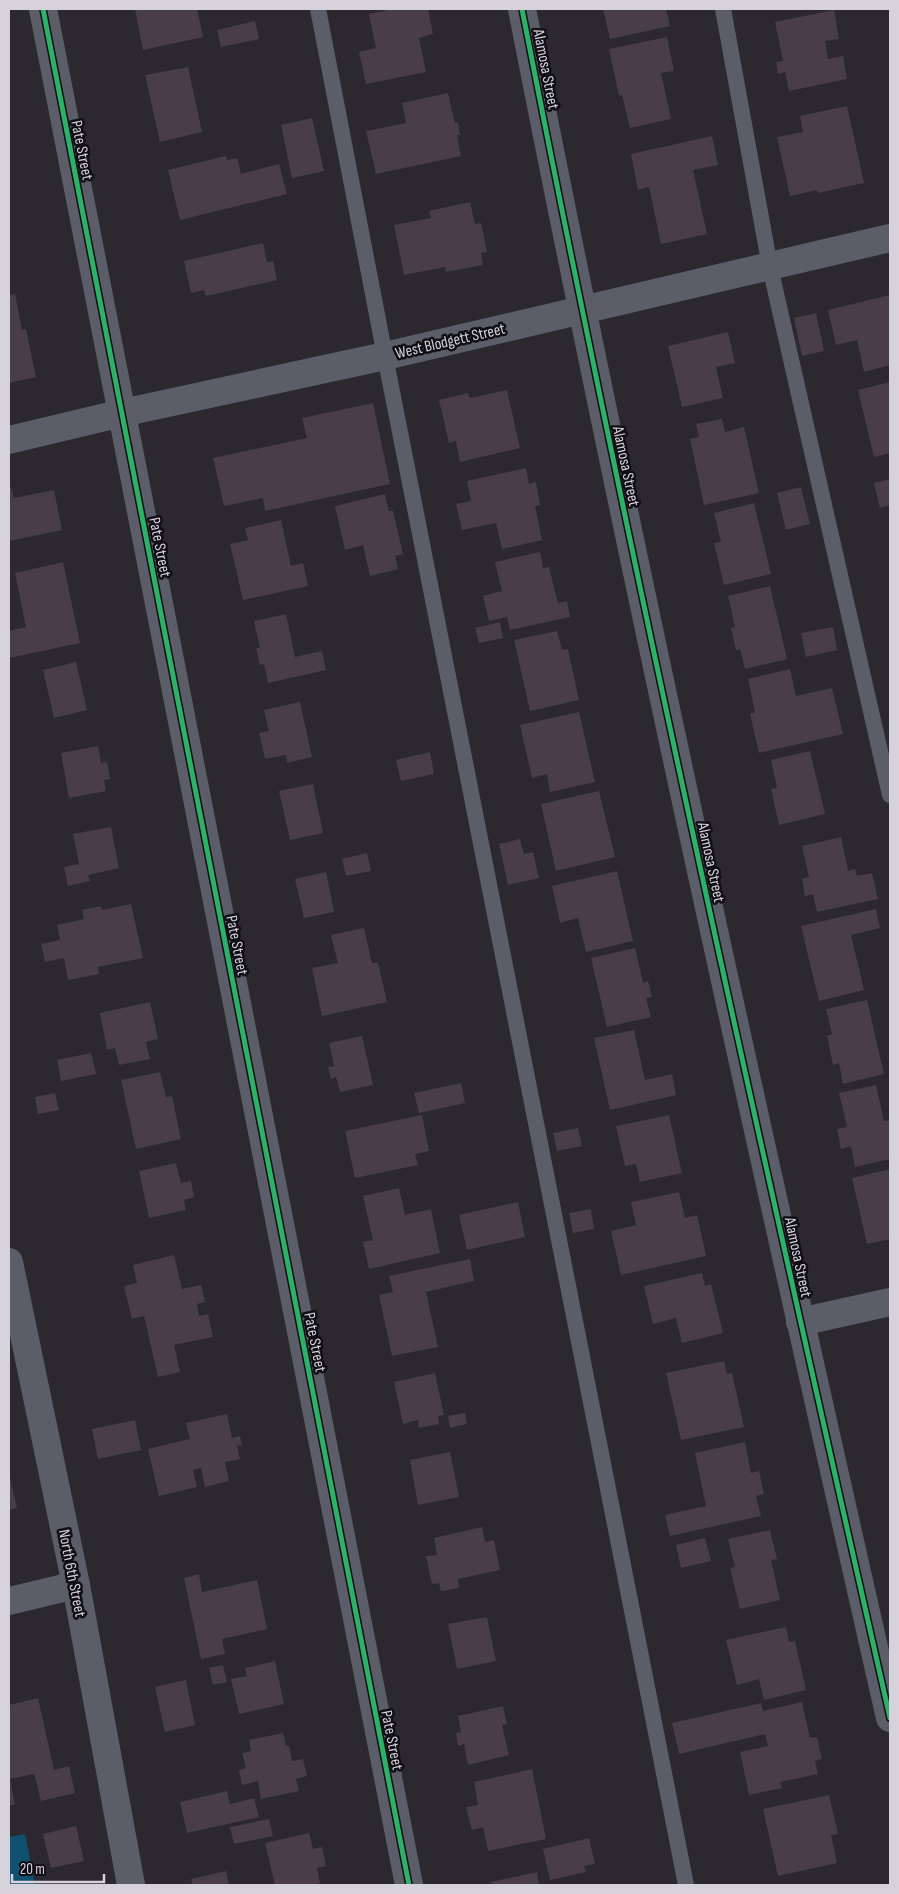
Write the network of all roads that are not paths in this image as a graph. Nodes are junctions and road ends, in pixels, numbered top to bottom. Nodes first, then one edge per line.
1 (43, 9) edge
2 (318, 9) edge
3 (522, 9) edge
4 (723, 9) edge
5 (890, 238) edge
6 (770, 266) junction
7 (581, 309) junction
8 (385, 356) junction
9 (122, 413) junction
10 (9, 440) edge
11 (890, 795) edge
12 (9, 1262) edge
13 (890, 1302) edge
14 (800, 1322) junction
15 (16, 1341) edge
16 (76, 1586) junction
17 (9, 1601) edge
18 (890, 1718) edge
19 (131, 1885) edge
20 (409, 1885) edge
21 (686, 1885) edge

1 - 9 street, Pate Street
2 - 8 lane
3 - 7 street, Alamosa Street
4 - 6 lane
5 - 6 street, West Blodgett Street
6 - 7 street, West Blodgett Street
6 - 11 lane
7 - 8 street, West Blodgett Street
7 - 14 street, Alamosa Street
8 - 9 street, West Blodgett Street
8 - 21 lane
9 - 10 street, West Blodgett Street
9 - 20 street, Pate Street
12 - 15 street, North 6th Street
13 - 14 street
14 - 18 street, Alamosa Street
15 - 16 street, North 6th Street
16 - 17 street
16 - 19 street, North 6th Street

